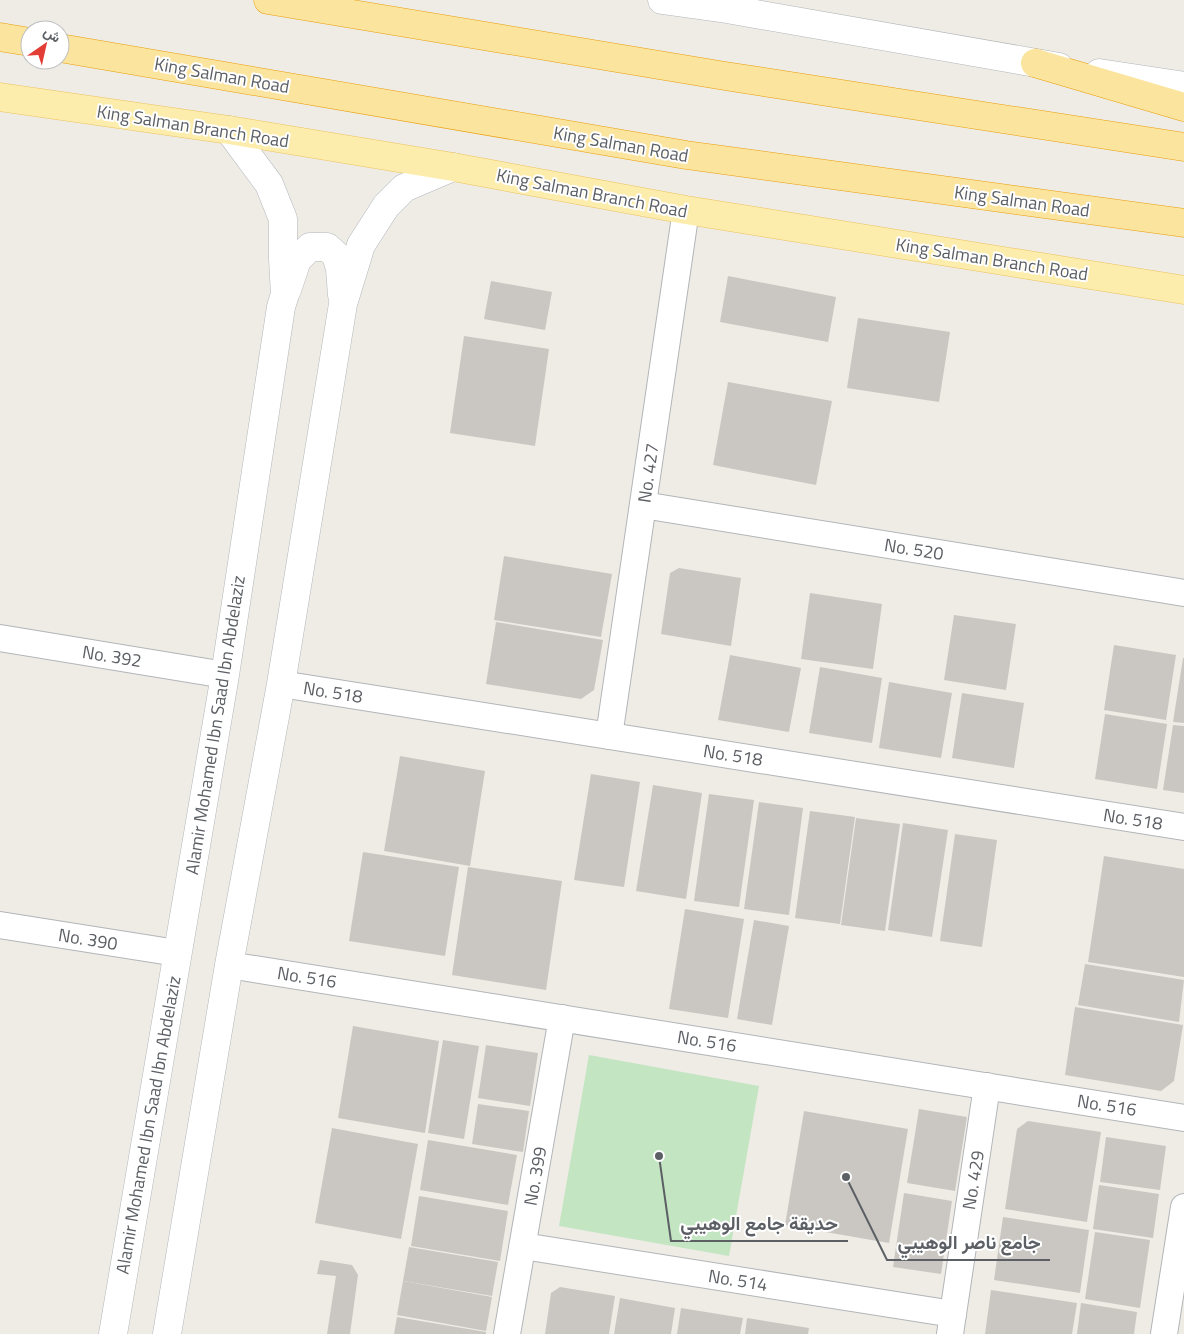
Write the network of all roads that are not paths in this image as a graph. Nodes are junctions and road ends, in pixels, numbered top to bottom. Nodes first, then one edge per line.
1 (268, 0) edge
2 (662, 0) edge
3 (728, 4) edge
4 (0, 37) edge
5 (20, 40) edge
6 (70, 50) edge
7 (1035, 63) junction
8 (1184, 86) edge
9 (0, 97) edge
10 (1184, 107) edge
11 (229, 130) junction
12 (1184, 147) edge
13 (453, 166) junction
14 (686, 210) junction
15 (1184, 223) edge
16 (1184, 290) edge
17 (285, 294) junction
18 (343, 304) junction
19 (643, 505) junction
20 (1184, 593) edge
21 (0, 638) edge
22 (225, 674) junction
23 (281, 684) junction
24 (609, 736) junction
25 (1184, 827) edge
26 (0, 925) edge
27 (177, 953) junction
28 (230, 965) junction
29 (562, 1018) junction
30 (987, 1086) junction
31 (1184, 1118) edge
32 (1184, 1208) edge
33 (523, 1246) junction
34 (952, 1324) edge
35 (113, 1334) edge
36 (167, 1334) edge
37 (507, 1334) edge
38 (1164, 1334) edge

1 - 12 highway
2 - 3 main road
3 - 7 main road
4 - 5 highway
6 - 15 highway, King Salman Road
7 - 8 main road
7 - 10 highway
9 - 11 main road, King Salman Branch Road
11 - 13 main road, King Salman Branch Road
11 - 17 main road, Alamir Mohamed Ibn Saad Ibn Abdelaziz
13 - 14 main road, King Salman Branch Road
13 - 18 main road
14 - 16 main road, King Salman Branch Road
14 - 19 street, No. 427
17 - 18 main road
17 - 22 main road, Alamir Mohamed Ibn Saad Ibn Abdelaziz
18 - 23 main road
19 - 20 street, No. 520
19 - 24 street, No. 427
21 - 22 street, No. 392
22 - 27 main road, Alamir Mohamed Ibn Saad Ibn Abdelaziz
23 - 24 street, No. 518
23 - 28 main road
24 - 25 street, No. 518
26 - 27 street, No. 390
27 - 35 main road, Alamir Mohamed Ibn Saad Ibn Abdelaziz
28 - 29 street, No. 516
28 - 36 main road
29 - 30 street, No. 516
29 - 33 street, No. 399
30 - 31 street, No. 516
30 - 34 street, No. 429
32 - 38 street
33 - 34 street, No. 514
33 - 37 street, No. 399

